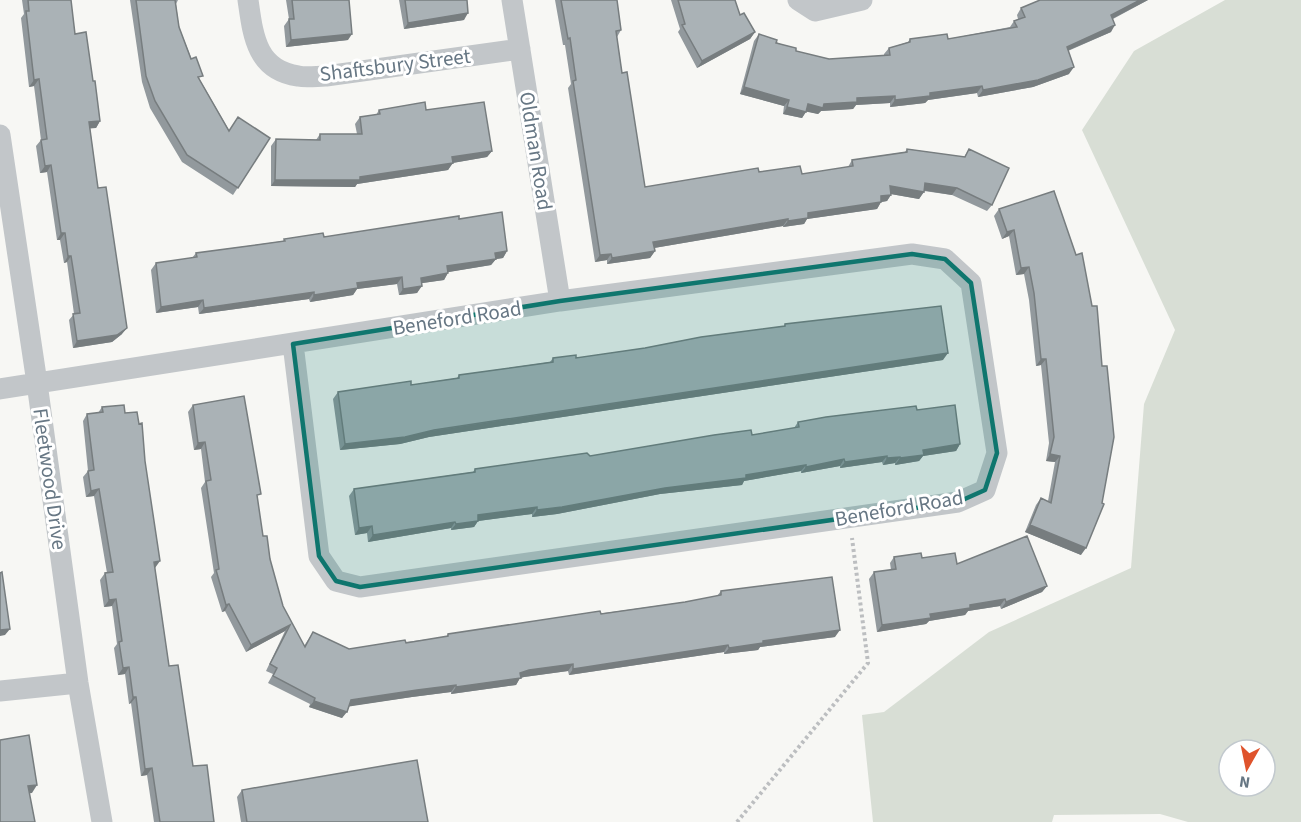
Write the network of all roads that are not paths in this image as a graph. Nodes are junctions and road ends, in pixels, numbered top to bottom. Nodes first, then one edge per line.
1 (248, 0) edge
2 (512, 0) edge
3 (798, 0) edge
4 (862, 0) edge
5 (520, 48) junction
6 (0, 135) edge
7 (560, 301) junction
8 (293, 344) junction
9 (37, 383) junction
10 (0, 389) edge
11 (78, 683) junction
12 (0, 691) edge
13 (102, 822) edge

1 - 5 street, Shaftsbury Street
2 - 5 street, Oldman Road
3 - 4 street
5 - 7 street, Oldman Road
6 - 9 street, Fleetwood Drive
7 - 8 street, Beneford Road
7 - 8 street, Beneford Road
8 - 9 street, Beneford Road
9 - 10 street, Beneford Road
9 - 11 street, Fleetwood Drive
11 - 12 street
11 - 13 street, Fleetwood Drive

